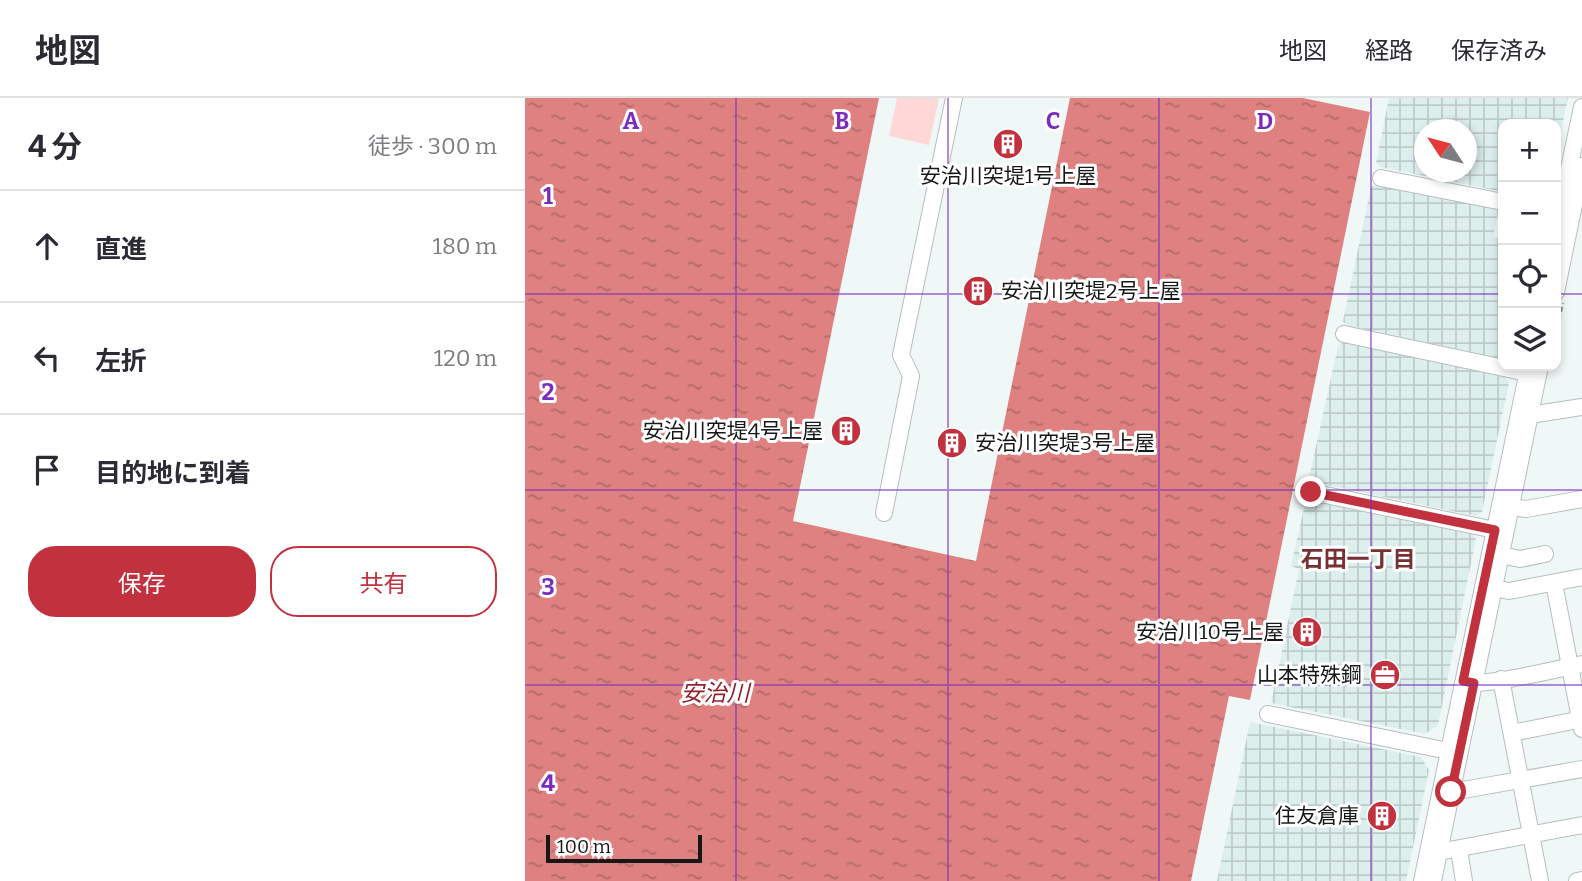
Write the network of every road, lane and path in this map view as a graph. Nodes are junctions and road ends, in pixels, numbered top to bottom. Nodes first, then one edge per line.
1 (954, 98) edge
2 (1582, 107) edge
3 (1582, 166) edge
4 (1381, 177) dead end
5 (1498, 201) edge
6 (1567, 213) edge
7 (1561, 256) edge
8 (1344, 334) dead end
9 (1498, 362) edge
10 (1531, 371) edge
11 (1532, 371) edge
12 (1582, 407) edge
13 (1530, 415) junction
14 (1311, 492) dead end
15 (1582, 499) edge
16 (1511, 507) junction
17 (884, 513) dead end
18 (1495, 530) junction
19 (1545, 554) dead end
20 (1501, 555) junction
21 (1582, 577) edge
22 (1554, 583) junction
23 (1494, 588) junction
24 (1576, 665) edge
25 (1501, 679) junction
26 (1469, 682) junction
27 (1268, 714) dead end
28 (1581, 722) edge
29 (1512, 733) junction
30 (1448, 751) junction
31 (1582, 769) edge
32 (1521, 780) junction
33 (1451, 792) junction
34 (1582, 825) edge
35 (1532, 835) junction
36 (1459, 850) junction
37 (1439, 852) junction
38 (1582, 880) edge
39 (1422, 881) edge
40 (1433, 881) edge
41 (1464, 881) edge
42 (1540, 881) edge
43 (1577, 881) edge

1 - 17 street
2 - 6 street
3 - 6 street
4 - 5 street
6 - 7 street
8 - 9 street
10 - 18 street
11 - 13 street
12 - 13 street
13 - 16 street
14 - 18 street
15 - 16 street
16 - 20 street
18 - 26 street
19 - 20 street
20 - 23 street
21 - 22 street
22 - 23 street
22 - 24 street
23 - 26 street
24 - 25 street
24 - 28 street
25 - 26 street
25 - 29 street
26 - 30 street
26 - 33 street
27 - 30 street
28 - 29 street
29 - 32 street
30 - 39 street
31 - 32 street
32 - 33 street
32 - 35 street
33 - 37 street
34 - 35 street
35 - 36 street
35 - 42 street
36 - 37 street
36 - 41 street
37 - 40 street
38 - 43 street

